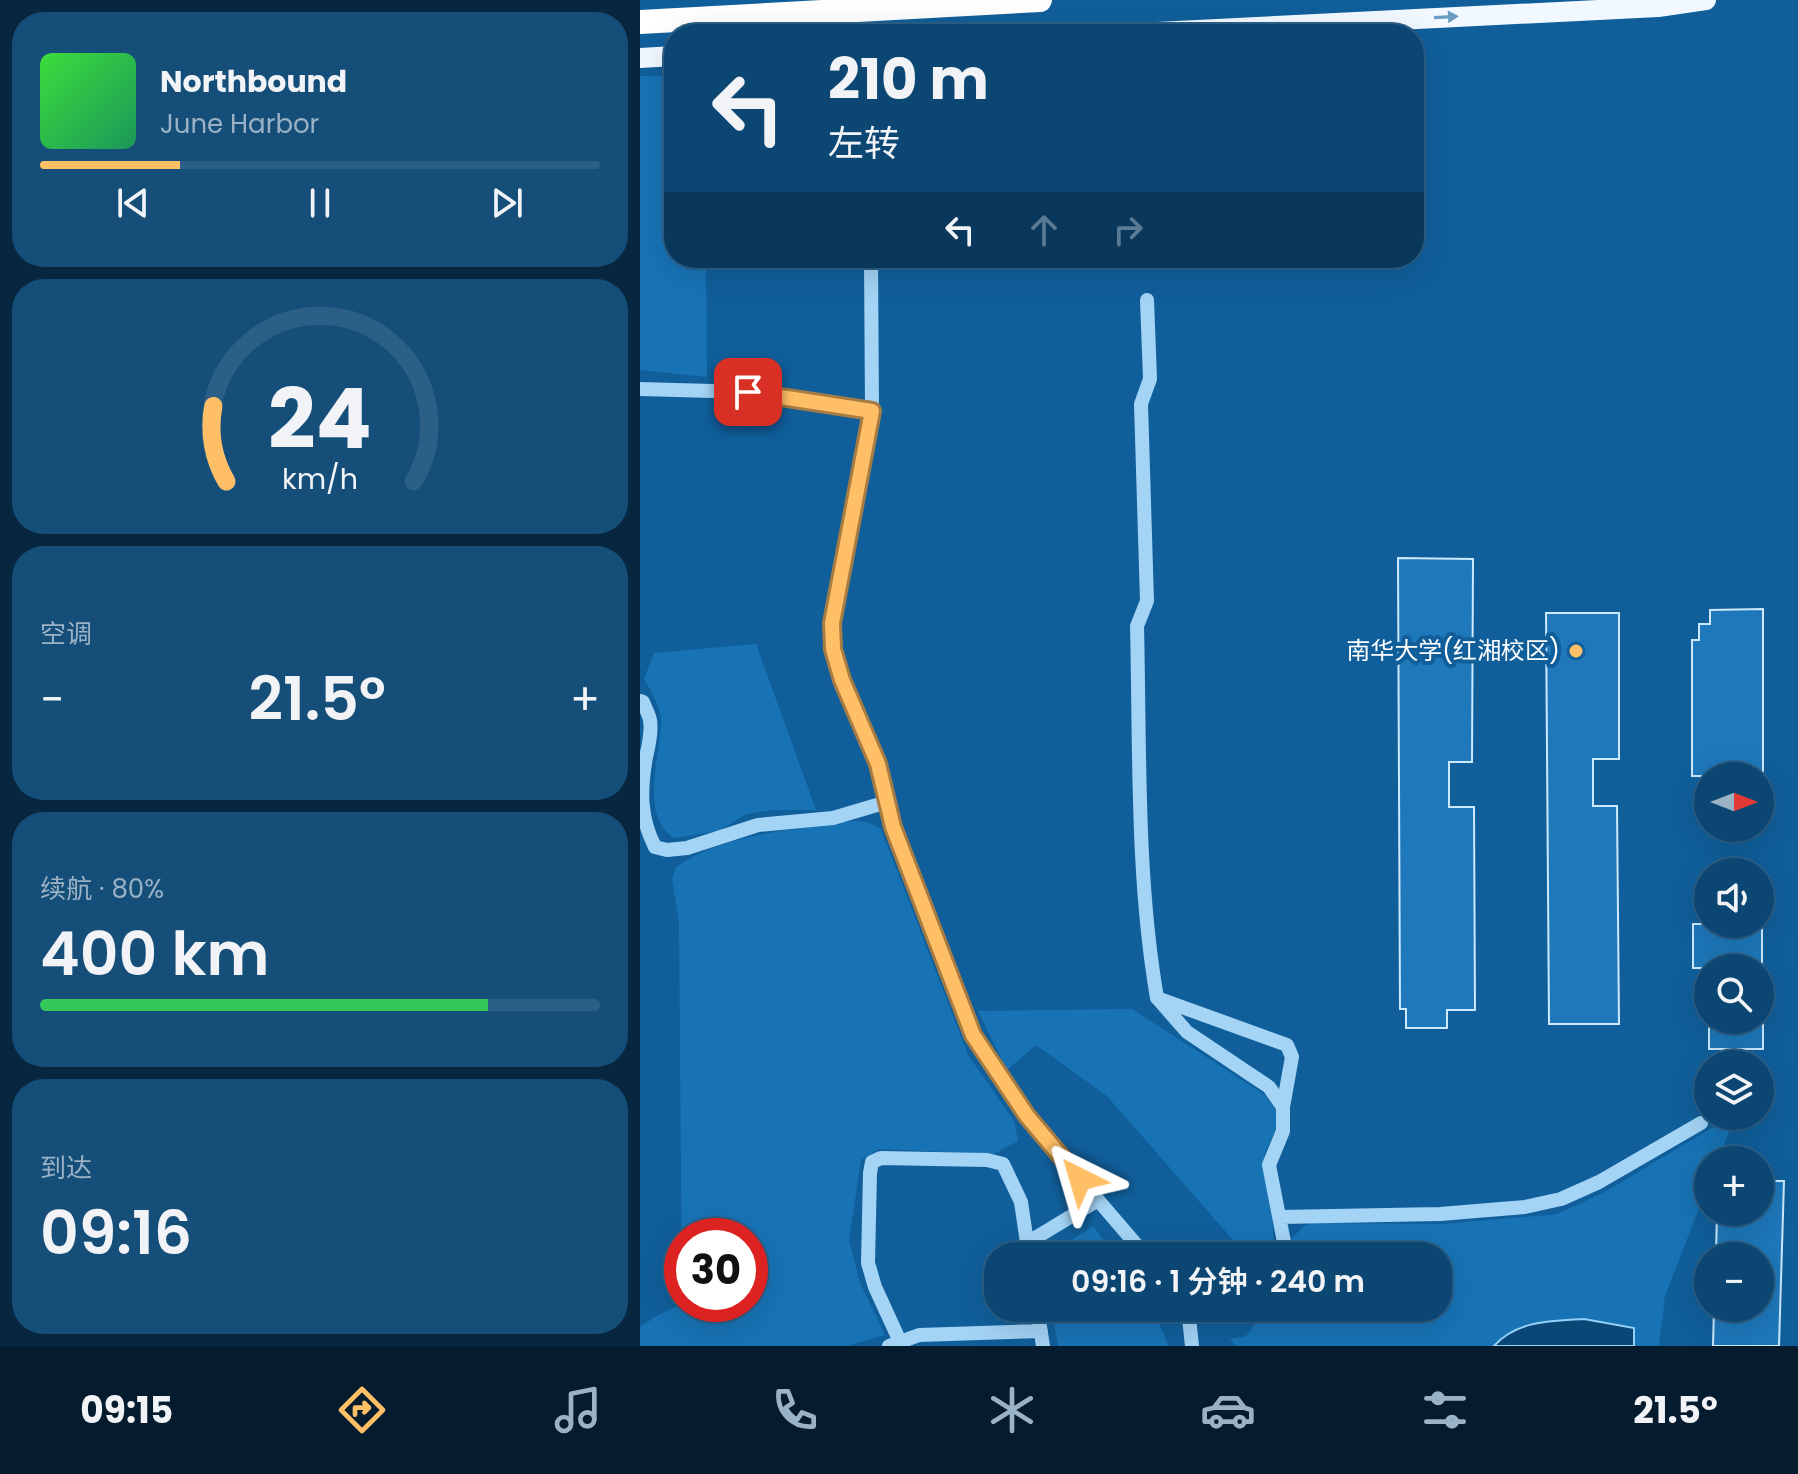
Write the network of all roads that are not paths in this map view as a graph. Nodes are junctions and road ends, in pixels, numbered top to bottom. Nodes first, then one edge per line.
1 (1040, 0) edge
2 (1706, 0) edge
3 (640, 22) edge
4 (1317, 24) edge
5 (664, 57) edge
6 (640, 58) edge
7 (871, 268) edge
8 (1147, 300) dead end
9 (640, 389) edge
10 (872, 411) junction
11 (640, 701) edge
12 (887, 802) junction
13 (1157, 998) junction
14 (1283, 1107) junction
15 (1694, 1127) edge
16 (1098, 1200) junction
17 (1280, 1217) junction
18 (1027, 1242) edge
19 (1039, 1242) edge
20 (1134, 1242) edge
21 (1284, 1242) edge
22 (1189, 1322) edge
23 (1042, 1339) edge
24 (897, 1345) edge
25 (1192, 1346) edge

1 - 3 highway
4 -> 2 main road
5 - 6 main road
7 - 10 street
8 - 13 street
9 - 10 street
10 - 12 street
11 - 12 street
12 - 16 street
13 - 14 street
13 - 14 street
14 - 17 street
15 - 17 street
16 - 19 street
16 - 20 street
17 - 21 street
18 - 24 street
22 - 25 street
23 - 24 street

